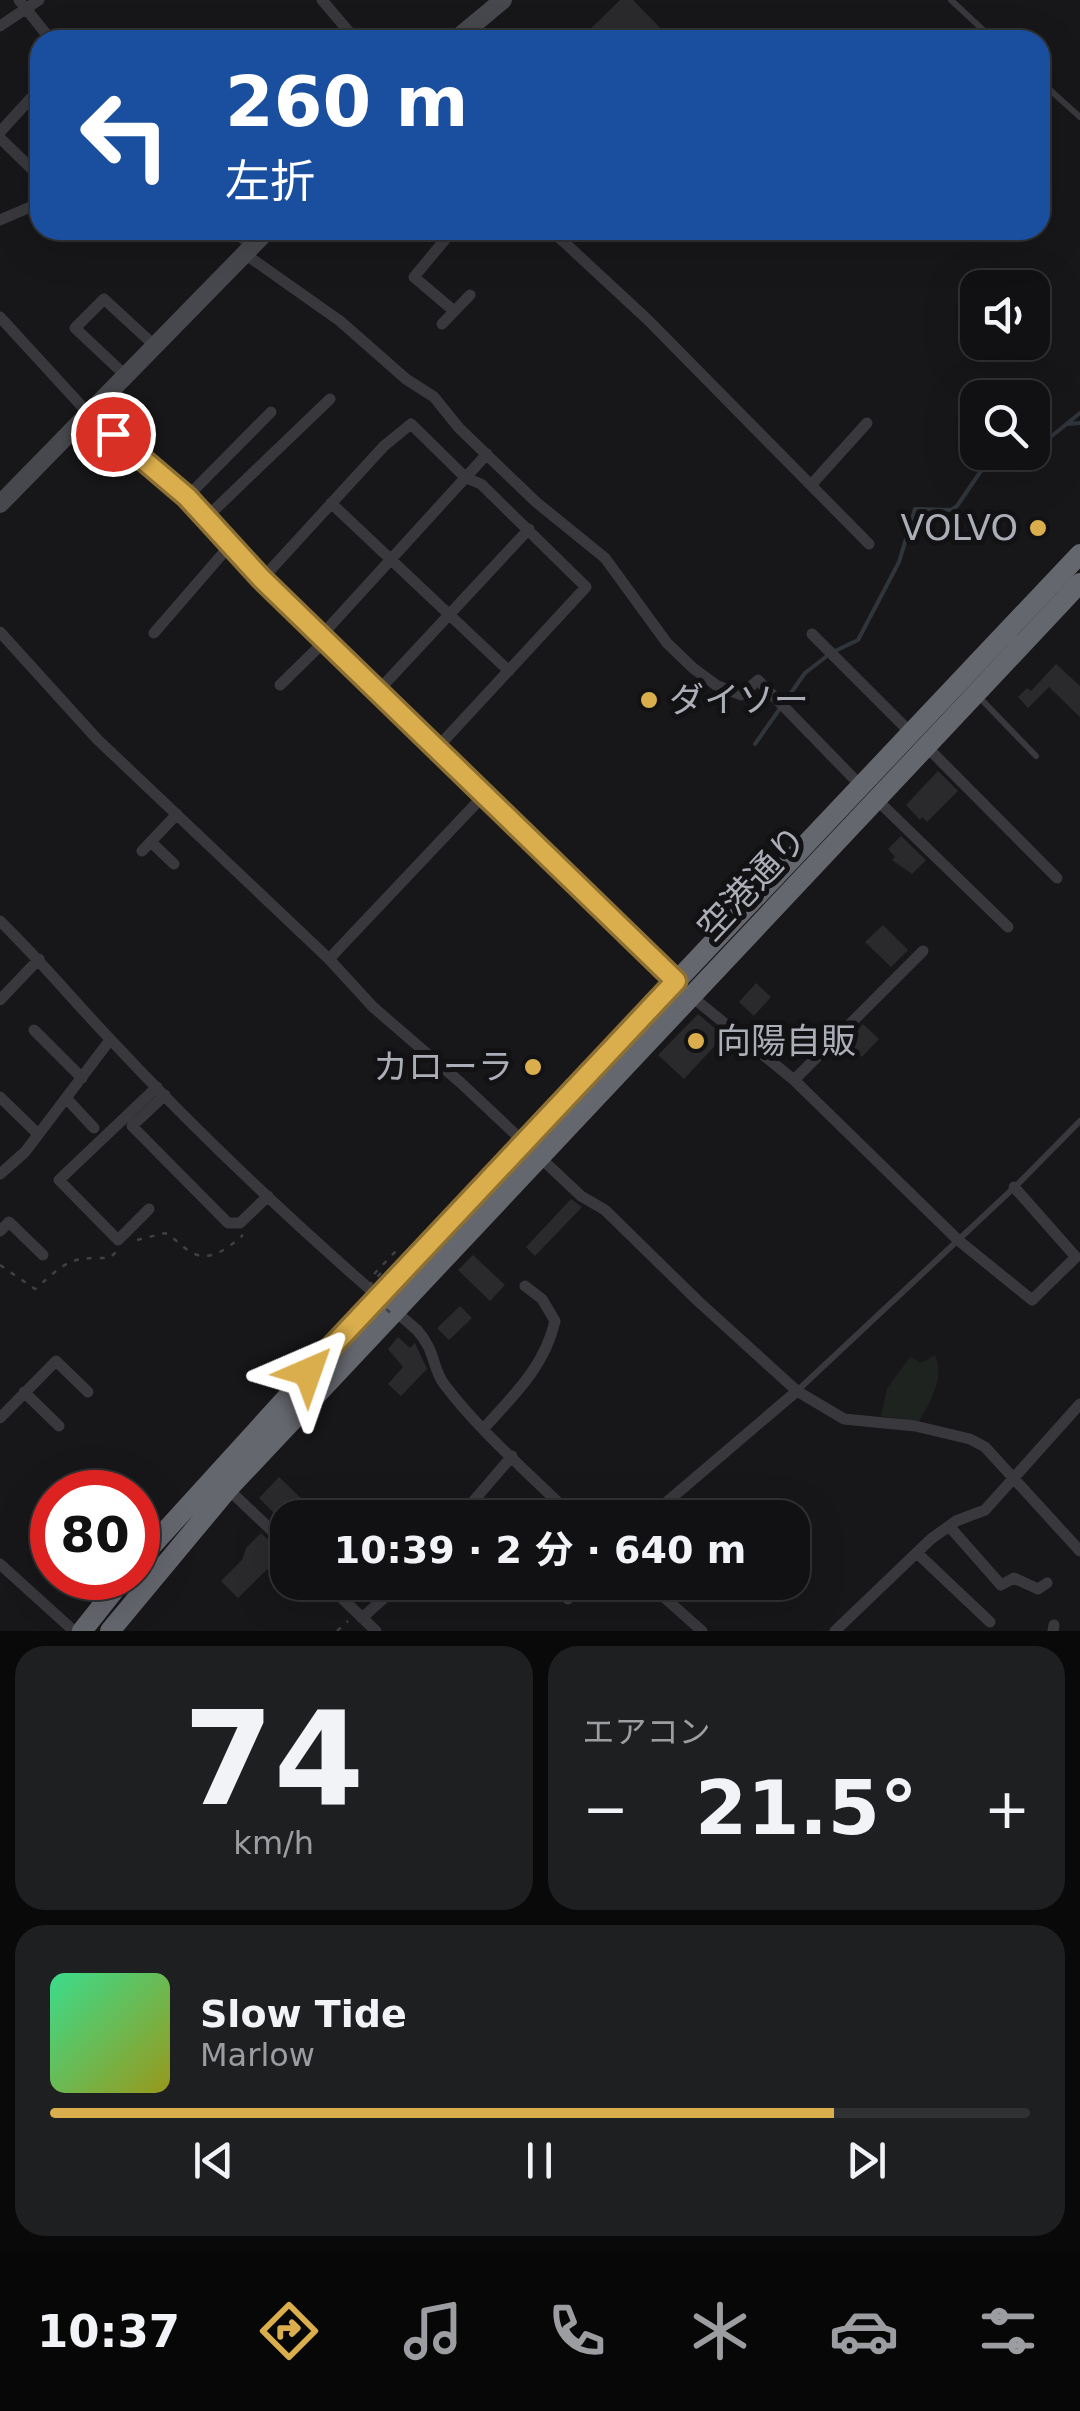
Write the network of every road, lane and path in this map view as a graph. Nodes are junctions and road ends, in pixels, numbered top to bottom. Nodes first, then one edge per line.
1 (39, 0) edge
2 (322, 0) edge
3 (503, 0) edge
4 (951, 0) edge
5 (22, 4) edge
6 (0, 26) edge
7 (43, 30) edge
8 (348, 30) edge
9 (467, 30) edge
10 (983, 30) edge
11 (1050, 90) edge
12 (30, 99) edge
13 (1080, 117) edge
14 (0, 135) edge
15 (30, 166) edge
16 (30, 207) edge
17 (0, 220) edge
18 (240, 240) edge
19 (258, 240) edge
20 (445, 240) edge
21 (562, 240) edge
22 (248, 250) junction
23 (470, 295) dead end
24 (454, 312) junction
25 (0, 317) edge
26 (442, 324) dead end
27 (155, 346) junction
28 (126, 376) junction
29 (330, 398) dead end
30 (272, 412) dead end
31 (88, 414) junction
32 (867, 423) dead end
33 (487, 454) junction
34 (466, 478) junction
35 (811, 485) junction
36 (187, 497) junction
37 (332, 503) junction
38 (0, 504) edge
39 (207, 517) junction
40 (529, 529) junction
41 (230, 544) junction
42 (869, 544) dead end
43 (1080, 554) edge
44 (390, 560) junction
45 (262, 579) junction
46 (1080, 582) edge
47 (449, 616) junction
48 (0, 632) edge
49 (154, 633) dead end
50 (812, 634) dead end
51 (323, 638) junction
52 (509, 670) junction
53 (280, 685) dead end
54 (378, 692) junction
55 (976, 693) junction
56 (919, 739) junction
57 (437, 748) junction
58 (1036, 756) dead end
59 (868, 792) junction
60 (485, 794) junction
61 (177, 814) junction
62 (174, 864) dead end
63 (1057, 878) dead end
64 (0, 921) edge
65 (1008, 928) dead end
66 (924, 950) dead end
67 (39, 959) junction
68 (328, 959) junction
69 (683, 988) junction
70 (0, 1000) edge
71 (34, 1030) dead end
72 (110, 1040) junction
73 (82, 1078) junction
74 (794, 1080) junction
75 (161, 1091) junction
76 (0, 1096) edge
77 (66, 1098) junction
78 (1080, 1121) edge
79 (94, 1128) dead end
80 (38, 1134) junction
81 (533, 1148) junction
82 (0, 1174) edge
83 (1014, 1188) junction
84 (268, 1196) junction
85 (149, 1210) dead end
86 (0, 1230) edge
87 (242, 1235) dead end
88 (958, 1240) junction
89 (43, 1255) dead end
90 (396, 1256) dead end
91 (0, 1266) edge
92 (380, 1273) dead end
93 (526, 1286) dead end
94 (384, 1301) junction
95 (797, 1390) junction
96 (24, 1392) junction
97 (88, 1392) dead end
98 (1080, 1404) edge
99 (0, 1418) edge
100 (59, 1426) dead end
101 (484, 1428) junction
102 (512, 1456) junction
103 (1012, 1477) junction
104 (228, 1488) junction
105 (474, 1500) edge
106 (556, 1500) edge
107 (669, 1500) edge
108 (949, 1526) junction
109 (270, 1529) edge
110 (160, 1537) edge
111 (1080, 1551) edge
112 (917, 1552) junction
113 (0, 1564) edge
114 (1047, 1582) dead end
115 (107, 1600) edge
116 (344, 1600) edge
117 (382, 1600) edge
118 (667, 1600) edge
119 (362, 1618) junction
120 (990, 1622) dead end
121 (74, 1631) edge
122 (82, 1631) edge
123 (110, 1631) edge
124 (376, 1631) edge
125 (702, 1631) edge
126 (835, 1631) edge

1 - 5 street
2 - 8 street
3 - 9 main road
4 - 10 lane
5 - 6 street
5 - 7 street
11 - 13 lane
12 - 14 street
14 - 15 street
16 - 17 street
18 - 22 street
19 - 22 main road
20 - 24 street
21 - 35 street
22 - 27 main road
22 - 33 street
23 - 24 street
24 - 26 street
25 - 31 street
27 - 28 main road
27 - 28 street
28 - 31 main road
29 - 39 street
30 - 36 street
31 - 36 street
31 - 38 main road
32 - 35 street
33 - 34 street
33 - 59 street
34 - 37 street
34 - 40 street
34 - 44 street
35 - 42 street
36 - 39 street
37 - 44 street
37 - 45 street
39 - 41 street
40 - 47 street
40 - 52 street
41 - 45 street
41 - 49 street
43 - 56 highway, 空港通り
44 - 47 street
44 - 51 street
45 - 51 street
46 - 55 highway, 空港通り
47 - 52 street
47 - 54 street
48 - 61 street
50 - 56 street
51 - 53 street
51 - 54 street
52 - 57 street
54 - 57 street
55 - 56 highway, 空港通り
55 - 58 lane
56 - 59 highway, 空港通り
56 - 63 street
57 - 60 street
59 - 65 street
59 - 69 highway, 空港通り
60 - 68 street
60 - 69 street
61 - 62 street
61 - 68 street
64 - 67 street
66 - 74 street
67 - 70 street
67 - 72 street
68 - 81 street
69 - 74 street
69 - 81 highway, 空港通り
71 - 73 street
72 - 73 street
72 - 75 street
73 - 77 street
74 - 88 street
75 - 84 street
75 - 84 street
75 - 85 street
76 - 80 street
77 - 79 street
77 - 80 street
78 - 83 lane
80 - 82 street
81 - 94 highway, 空港通り
81 - 95 street
83 - 88 lane
83 - 88 street
84 - 94 street
86 - 89 street
87 - 91 path
88 - 95 lane
90 - 94 path
92 - 94 path, bridge
93 - 101 street
94 - 101 street
94 - 104 highway, 空港通り
94 - 110 highway, 空港通り
95 - 103 street
95 - 107 street
96 - 97 street
96 - 99 street
96 - 100 street
98 - 103 street
101 - 102 street
102 - 105 street
102 - 106 street
103 - 108 street
103 - 111 street
104 - 109 street
104 - 123 highway, 空港通り
108 - 112 street
108 - 114 street
112 - 120 street
112 - 126 street
113 - 121 street
115 - 122 highway
116 - 119 street
117 - 119 street
118 - 125 street
119 - 124 street

